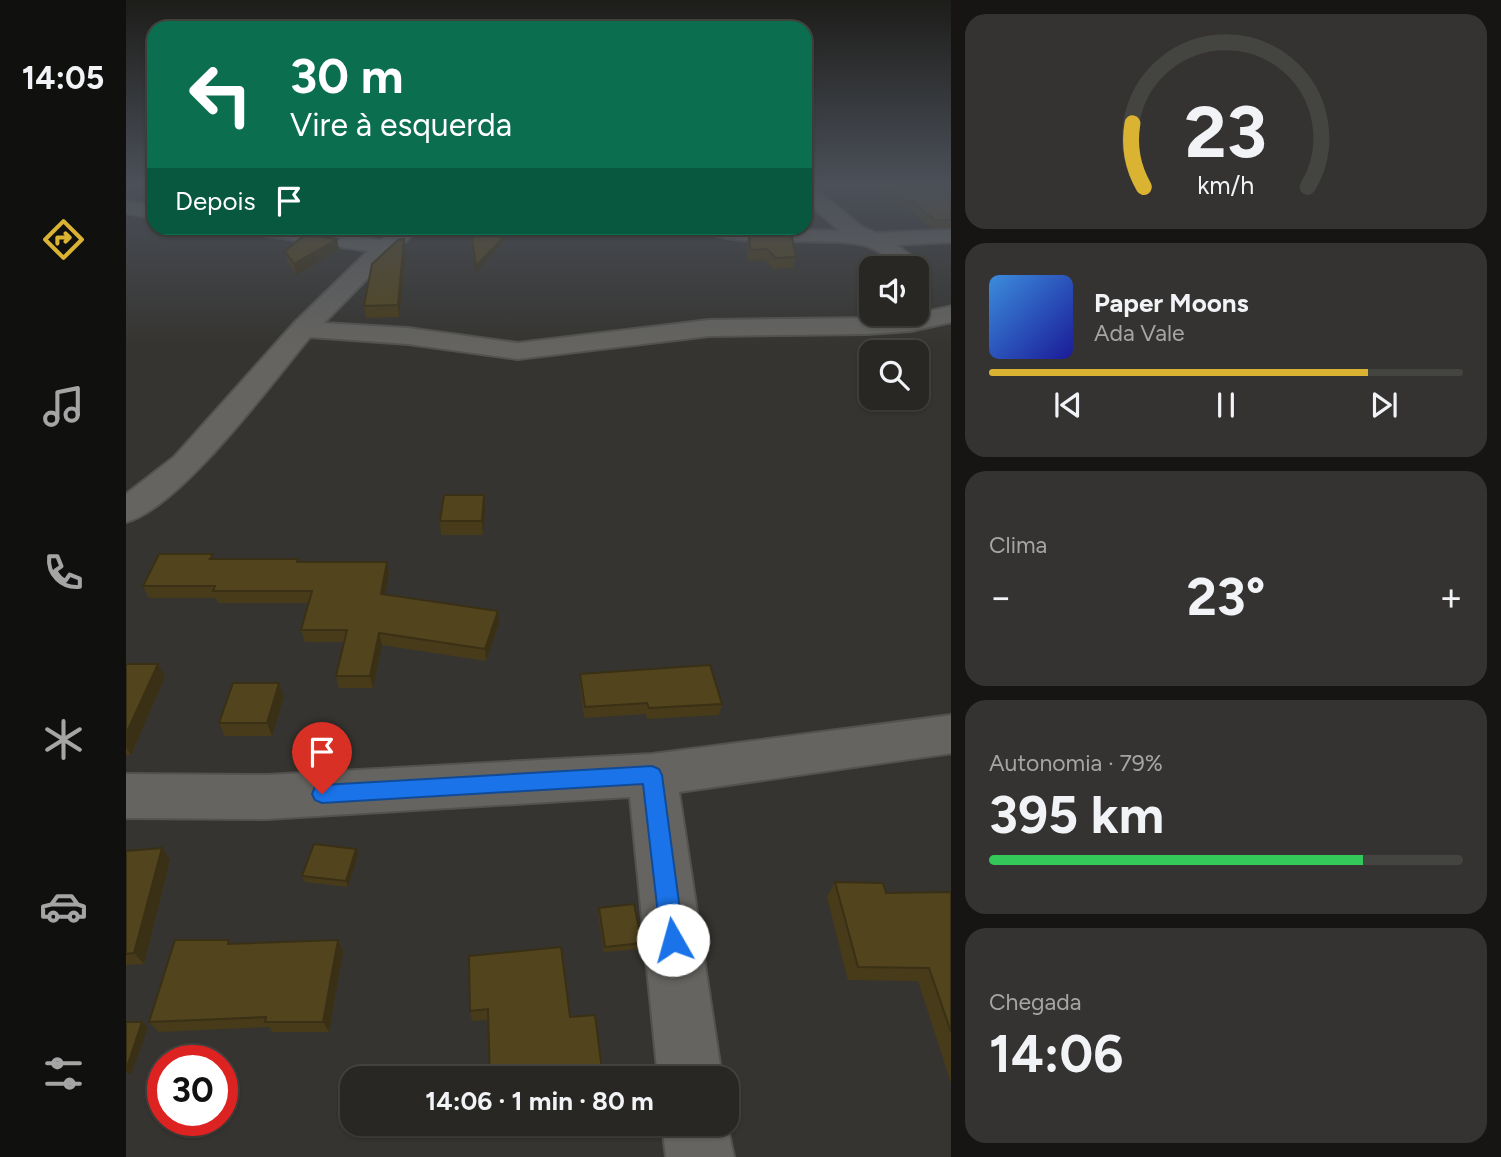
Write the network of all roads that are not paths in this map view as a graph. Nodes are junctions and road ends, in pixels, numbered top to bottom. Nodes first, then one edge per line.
1 (337, 240) edge
2 (395, 240) edge
3 (874, 240) edge
4 (385, 247) junction
5 (935, 288) edge
6 (303, 329) junction
7 (126, 511) edge
8 (951, 734) edge
9 (652, 775) junction
10 (126, 796) edge
11 (688, 1066) edge
12 (696, 1136) edge
13 (699, 1157) edge

1 - 4 street
2 - 4 street
3 - 5 street
4 - 6 street
5 - 6 street
6 - 7 street
8 - 9 street
9 - 10 street
9 - 11 street
12 - 13 street

